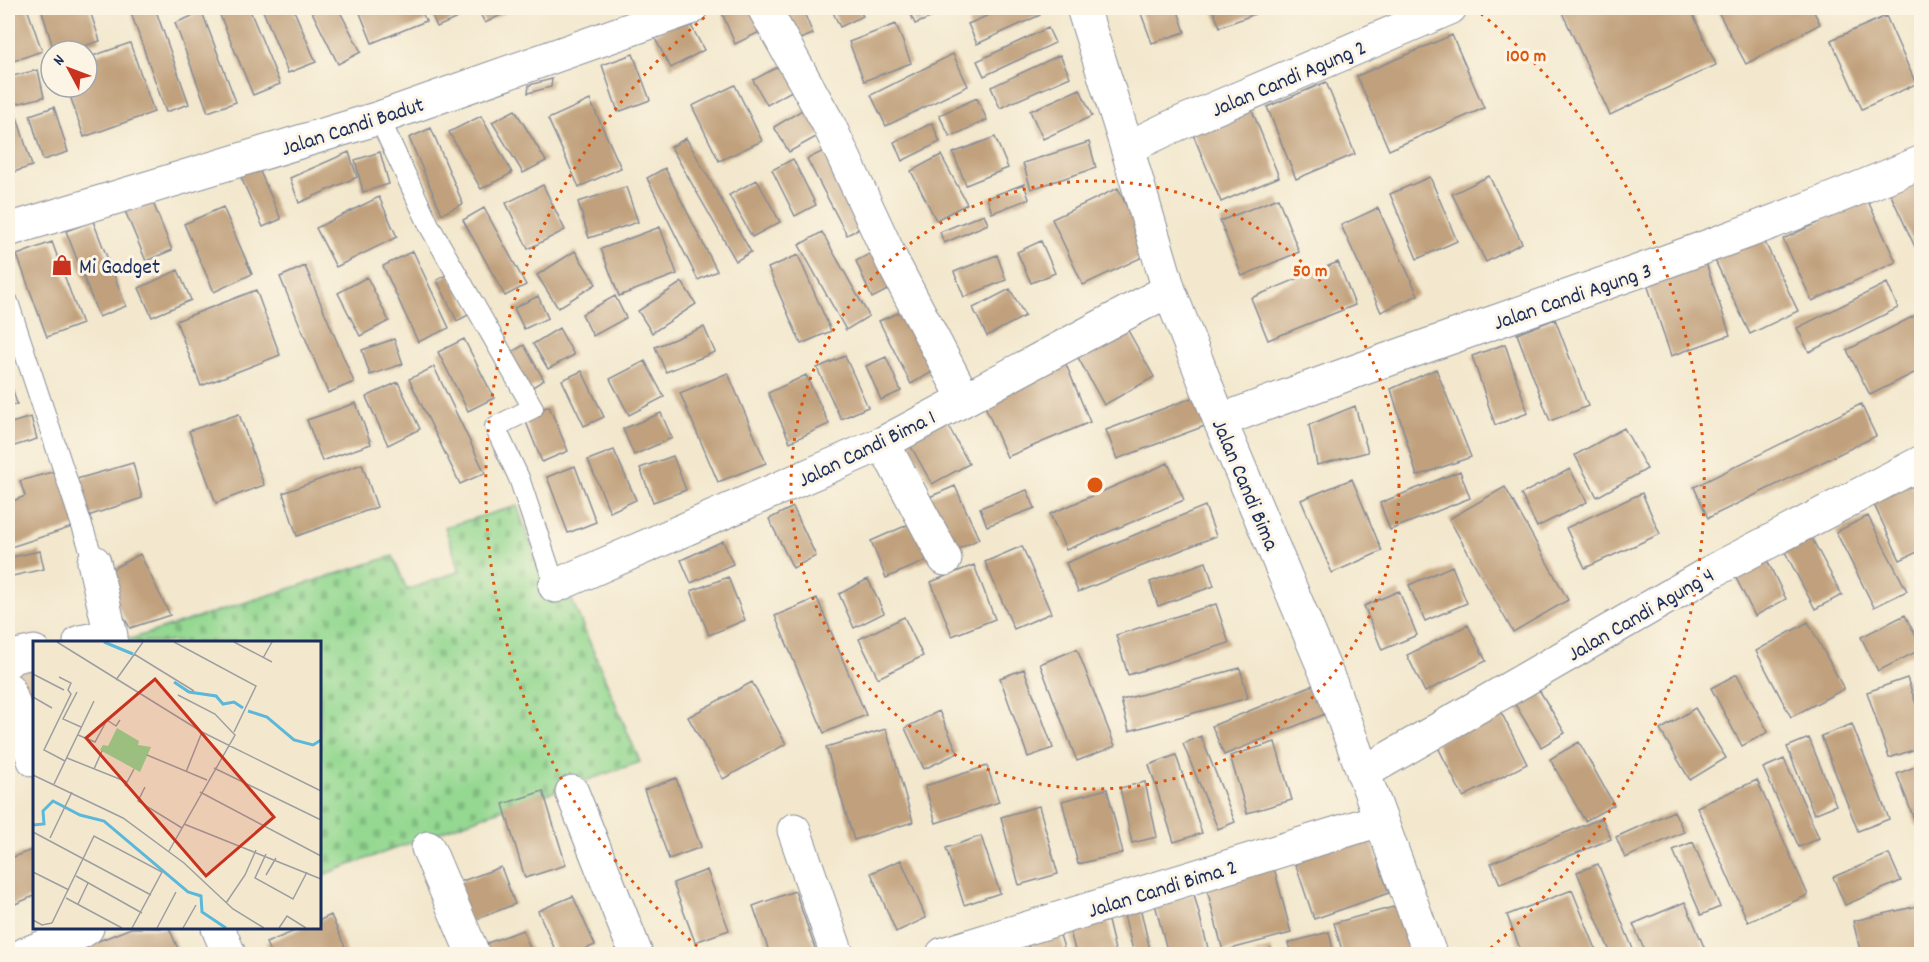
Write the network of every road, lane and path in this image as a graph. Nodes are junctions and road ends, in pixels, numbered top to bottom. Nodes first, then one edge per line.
1 (692, 8) edge
2 (764, 8) edge
3 (1083, 8) edge
4 (1450, 8) edge
5 (379, 118) junction
6 (1127, 148) junction
7 (1922, 162) edge
8 (8, 230) edge
9 (1169, 290) junction
10 (8, 302) edge
11 (964, 398) junction
12 (1220, 421) junction
13 (883, 443) junction
14 (1922, 462) edge
15 (945, 559) dead end
16 (93, 562) joint
17 (555, 586) joint
18 (85, 641) edge
19 (33, 652) edge
20 (8, 661) edge
21 (8, 689) edge
22 (33, 757) edge
23 (1364, 773) junction
24 (572, 792) dead end
25 (1380, 820) junction
26 (794, 830) dead end
27 (428, 848) dead end
28 (85, 929) edge
29 (219, 929) edge
30 (625, 950) edge
31 (25, 954) edge
32 (229, 954) edge
33 (473, 954) edge
34 (837, 954) edge
35 (943, 954) edge
36 (1430, 954) edge

1 - 5 street, Jalan Candi Badut
2 - 11 street
3 - 6 street, Jalan Candi Bima
4 - 6 street, Jalan Candi Agung 2
5 - 8 street, Jalan Candi Badut
5 - 17 lane
6 - 9 street, Jalan Candi Bima
7 - 12 street, Jalan Candi Agung 3
9 - 11 street, Jalan Candi Bima 1
9 - 12 street, Jalan Candi Bima
10 - 16 lane
11 - 13 street, Jalan Candi Bima 1
12 - 23 street, Jalan Candi Bima
13 - 15 street
13 - 17 street, Jalan Candi Bima 1
14 - 23 street, Jalan Candi Agung 4
16 - 18 street
19 - 20 street
21 - 22 street
23 - 25 street, Jalan Candi Bima
24 - 30 street
25 - 35 street, Jalan Candi Bima 2
25 - 36 street, Jalan Candi Bima
26 - 34 street
27 - 33 street
28 - 31 street
29 - 32 street

